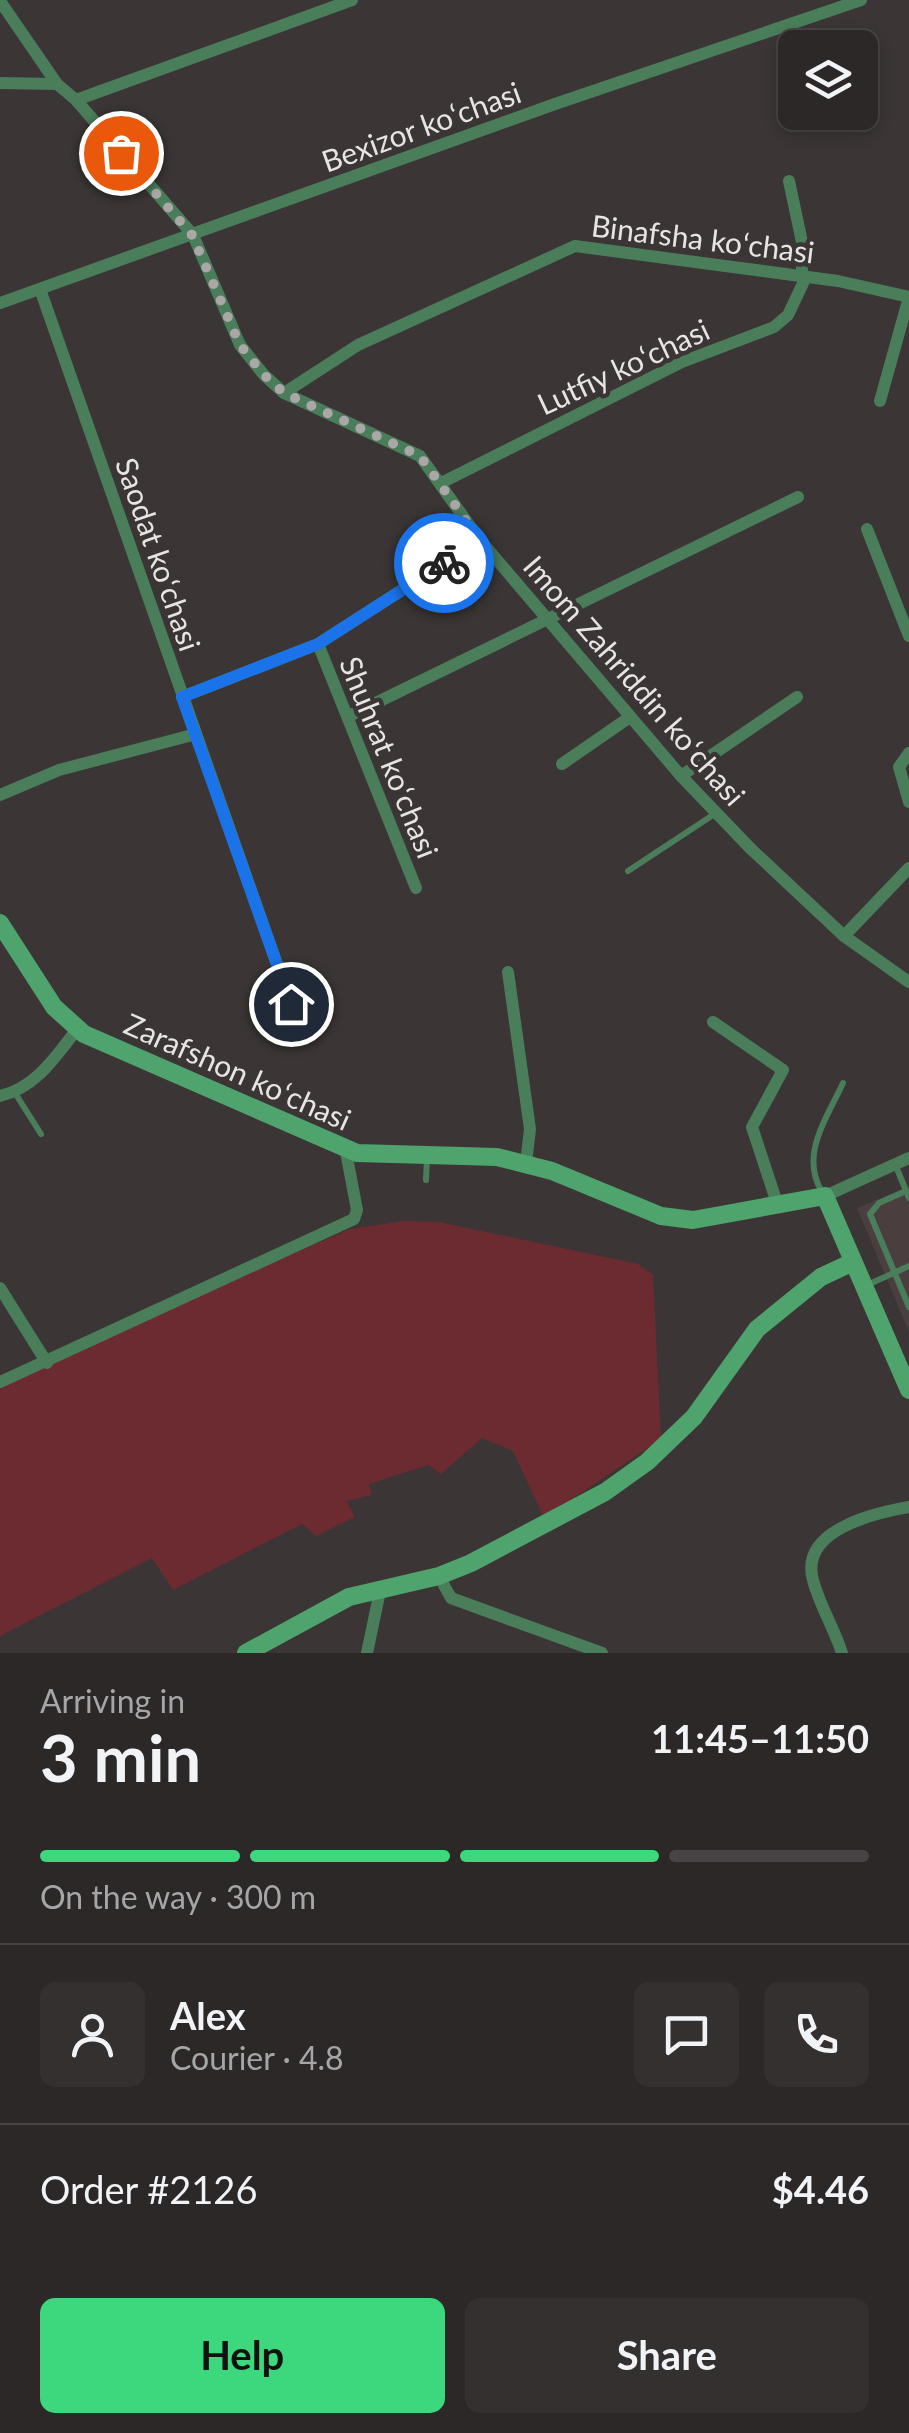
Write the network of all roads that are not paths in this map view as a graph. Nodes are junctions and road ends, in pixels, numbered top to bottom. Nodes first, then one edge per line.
1 (352, 0) edge
2 (861, 0) edge
3 (0, 1) edge
4 (0, 83) edge
5 (56, 84) junction
6 (76, 100) junction
7 (789, 181) dead end
8 (192, 235) junction
9 (804, 277) junction
10 (40, 290) junction
11 (909, 297) edge
12 (0, 304) edge
13 (284, 393) junction
14 (880, 401) dead end
15 (441, 483) junction
16 (798, 497) dead end
17 (867, 529) dead end
18 (480, 540) junction
19 (547, 617) junction
20 (909, 636) edge
21 (318, 644) junction
22 (182, 697) junction
23 (796, 697) dead end
24 (349, 716) junction
25 (630, 716) junction
26 (196, 734) junction
27 (909, 753) edge
28 (562, 764) dead end
29 (681, 776) junction
30 (0, 795) edge
31 (909, 802) edge
32 (716, 812) junction
33 (909, 868) edge
34 (628, 871) dead end
35 (416, 888) dead end
36 (0, 923) edge
37 (844, 936) junction
38 (508, 972) dead end
39 (909, 982) edge
40 (291, 1004) dead end
41 (713, 1022) dead end
42 (78, 1028) junction
43 (843, 1083) dead end
44 (16, 1093) junction
45 (0, 1096) edge
46 (41, 1134) dead end
47 (345, 1147) junction
48 (428, 1152) junction
49 (909, 1158) edge
50 (526, 1163) junction
51 (895, 1164) junction
52 (426, 1180) dead end
53 (908, 1195) edge
54 (825, 1196) junction
55 (778, 1206) junction
56 (854, 1262) junction
57 (909, 1266) edge
58 (894, 1273) junction
59 (864, 1286) junction
60 (1, 1291) edge
61 (909, 1307) edge
62 (47, 1364) junction
63 (0, 1382) edge
64 (909, 1390) edge
65 (909, 1508) edge
66 (438, 1576) junction
67 (380, 1590) junction
68 (246, 1653) edge
69 (367, 1653) edge
70 (602, 1653) edge
71 (842, 1653) edge

1 - 6 street
2 - 8 street, Bexizor koʻchasi
3 - 5 street, Imom Zahriddin koʻchasi
4 - 5 street
5 - 6 street, Imom Zahriddin koʻchasi
6 - 8 street, Imom Zahriddin koʻchasi
7 - 9 street
8 - 10 street, Bexizor koʻchasi
8 - 13 street, Imom Zahriddin koʻchasi
9 - 11 street, Binafsha koʻchasi
9 - 13 street, Binafsha koʻchasi
9 - 15 street, Lutfiy koʻchasi
10 - 12 street, Bexizor koʻchasi
10 - 22 street, Saodat koʻchasi
11 - 14 street
13 - 15 street, Imom Zahriddin koʻchasi
15 - 18 street, Imom Zahriddin koʻchasi
16 - 19 street
17 - 20 street
18 - 19 street, Imom Zahriddin koʻchasi
18 - 21 street
19 - 24 street
19 - 25 street, Imom Zahriddin koʻchasi
21 - 22 street
21 - 24 street, Shuhrat koʻchasi
22 - 26 street, Saodat koʻchasi
23 - 29 street
24 - 35 street, Shuhrat koʻchasi
25 - 28 street
25 - 29 street, Imom Zahriddin koʻchasi
26 - 30 street
26 - 40 street, Saodat koʻchasi
27 - 31 street
29 - 32 street, Imom Zahriddin koʻchasi
32 - 34 lane
32 - 37 street, Imom Zahriddin koʻchasi
33 - 37 street
36 - 42 main road, Zarafshon koʻchasi
37 - 39 street, Imom Zahriddin koʻchasi
38 - 50 street
41 - 55 street
42 - 44 street
42 - 47 main road, Zarafshon koʻchasi
43 - 54 lane
44 - 45 street
44 - 46 lane
47 - 48 main road, Zarafshon koʻchasi
47 - 62 street
48 - 50 main road, Zarafshon koʻchasi
48 - 52 lane
49 - 51 street, Zarafshon koʻchasi
50 - 55 main road, Zarafshon koʻchasi
51 - 53 lane
51 - 54 street, Zarafshon koʻchasi
53 - 58 lane
54 - 55 main road, Zarafshon koʻchasi
54 - 56 main road
56 - 59 main road
56 - 66 main road
57 - 58 lane
58 - 59 lane
58 - 61 lane
59 - 64 main road
60 - 62 street
62 - 63 street
65 - 71 street
66 - 67 main road
66 - 70 street
67 - 68 main road
67 - 69 street

